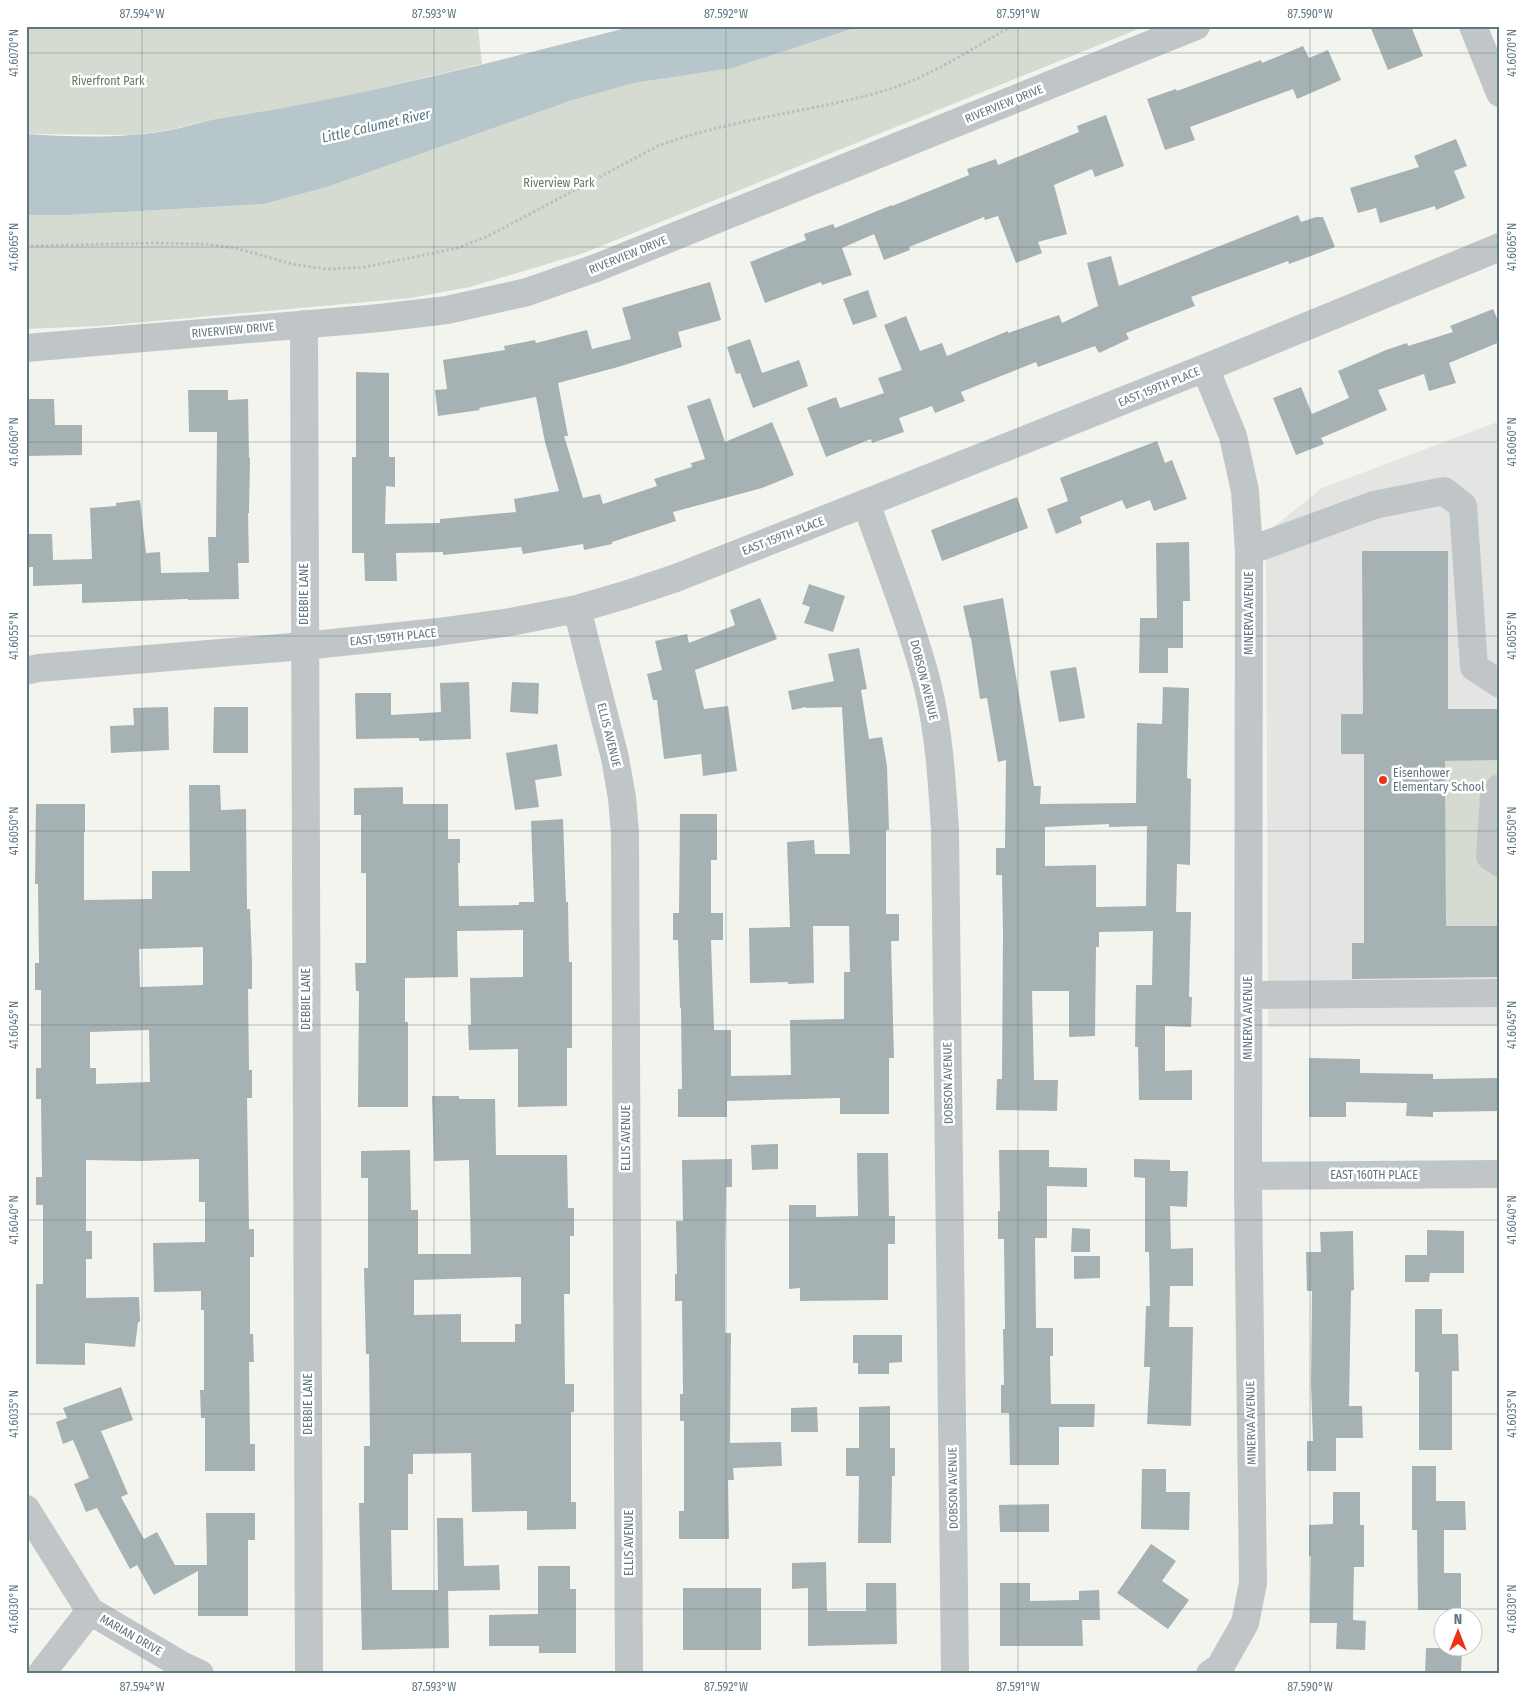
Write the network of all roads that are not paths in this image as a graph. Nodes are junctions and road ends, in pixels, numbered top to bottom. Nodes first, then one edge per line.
1 (1196, 26) edge
2 (1473, 26) edge
3 (1500, 93) edge
4 (1500, 247) edge
5 (304, 324) junction
6 (26, 348) edge
7 (1205, 368) junction
8 (866, 503) junction
9 (1249, 551) junction
10 (577, 609) junction
11 (304, 646) junction
12 (30, 664) edge
13 (1500, 684) edge
14 (1500, 788) edge
15 (1500, 863) edge
16 (1500, 993) edge
17 (1248, 995) junction
18 (1500, 1174) edge
19 (1248, 1176) junction
20 (26, 1509) edge
21 (90, 1611) junction
22 (1215, 1670) edge
23 (40, 1674) edge
24 (200, 1674) edge
25 (309, 1674) edge
26 (629, 1674) edge
27 (955, 1674) edge

1 - 5 street, RIVERVIEW DRIVE
2 - 3 street
4 - 7 street, EAST 159TH PLACE
5 - 6 street, RIVERVIEW DRIVE
5 - 11 street, DEBBIE LANE
7 - 8 street, EAST 159TH PLACE
7 - 9 street, MINERVA AVENUE
8 - 10 street, EAST 159TH PLACE
8 - 27 street, DOBSON AVENUE
9 - 13 street
9 - 17 street, MINERVA AVENUE
10 - 11 street, EAST 159TH PLACE
10 - 26 street, ELLIS AVENUE
11 - 12 street, EAST 159TH PLACE
11 - 25 street, DEBBIE LANE
14 - 15 street
16 - 17 street
17 - 19 street, MINERVA AVENUE
18 - 19 street, EAST 160TH PLACE
19 - 22 street, MINERVA AVENUE
20 - 21 street, MARIAN DRIVE
21 - 23 street
21 - 24 street, MARIAN DRIVE

